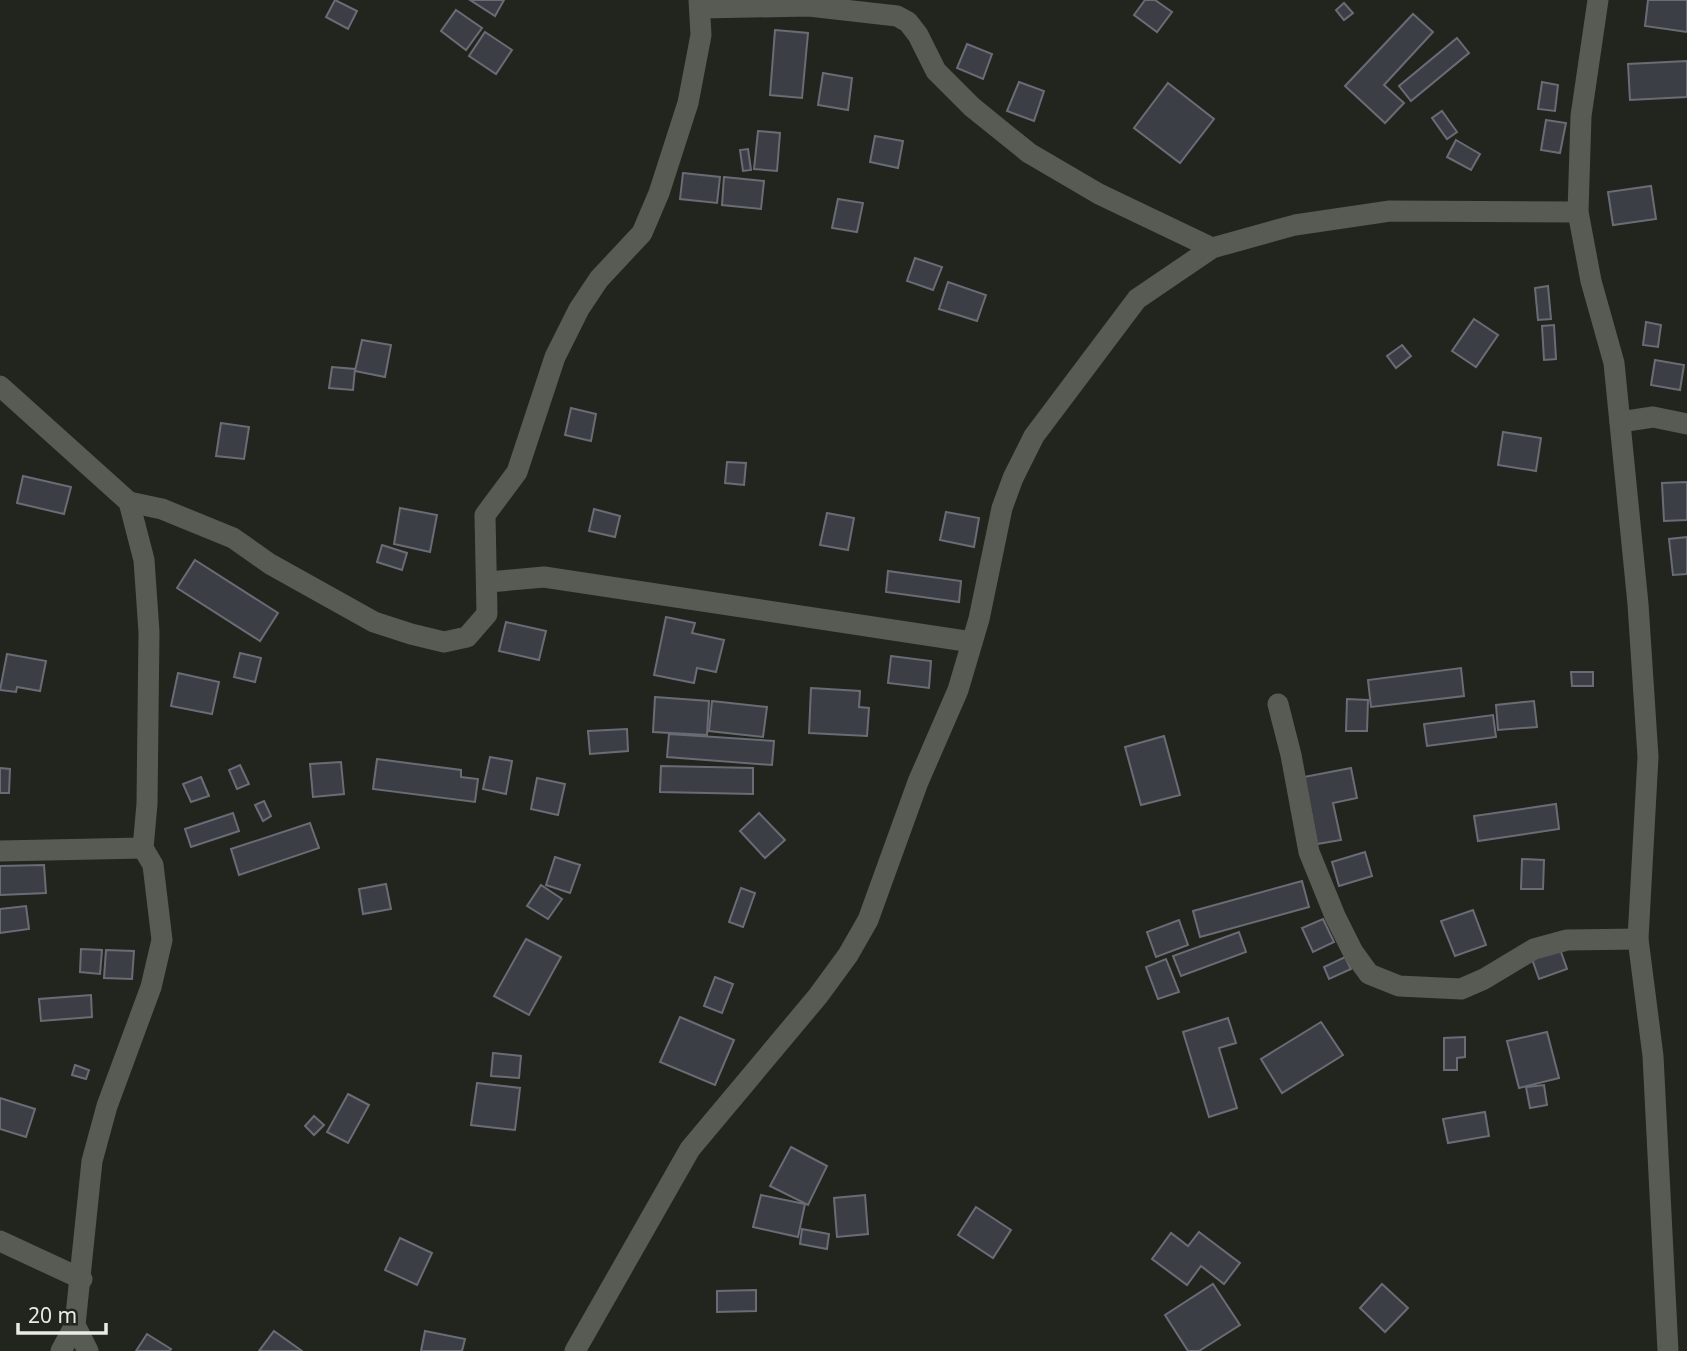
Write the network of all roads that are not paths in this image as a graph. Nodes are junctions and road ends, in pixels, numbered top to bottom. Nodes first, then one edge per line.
1 (1598, 0) edge
2 (700, 4) edge
3 (1578, 212) junction
4 (1212, 248) junction
5 (0, 386) edge
6 (1620, 422) junction
7 (1687, 424) edge
8 (129, 502) junction
9 (489, 582) junction
10 (972, 642) junction
11 (1278, 704) dead end
12 (143, 848) junction
13 (0, 850) edge
14 (1638, 939) junction
15 (0, 1241) edge
16 (82, 1279) junction
17 (75, 1325) junction
18 (61, 1351) edge
19 (88, 1351) edge
20 (575, 1351) edge
21 (1668, 1351) edge

1 - 3 street
2 - 4 street
2 - 9 street
3 - 4 street
3 - 6 street
4 - 10 street
5 - 8 street
6 - 7 street
6 - 14 street
8 - 9 street
8 - 12 street
9 - 10 street
10 - 20 street
11 - 14 street
12 - 13 street
12 - 16 street
14 - 21 street
15 - 16 street
16 - 17 street
17 - 18 street
17 - 19 street

